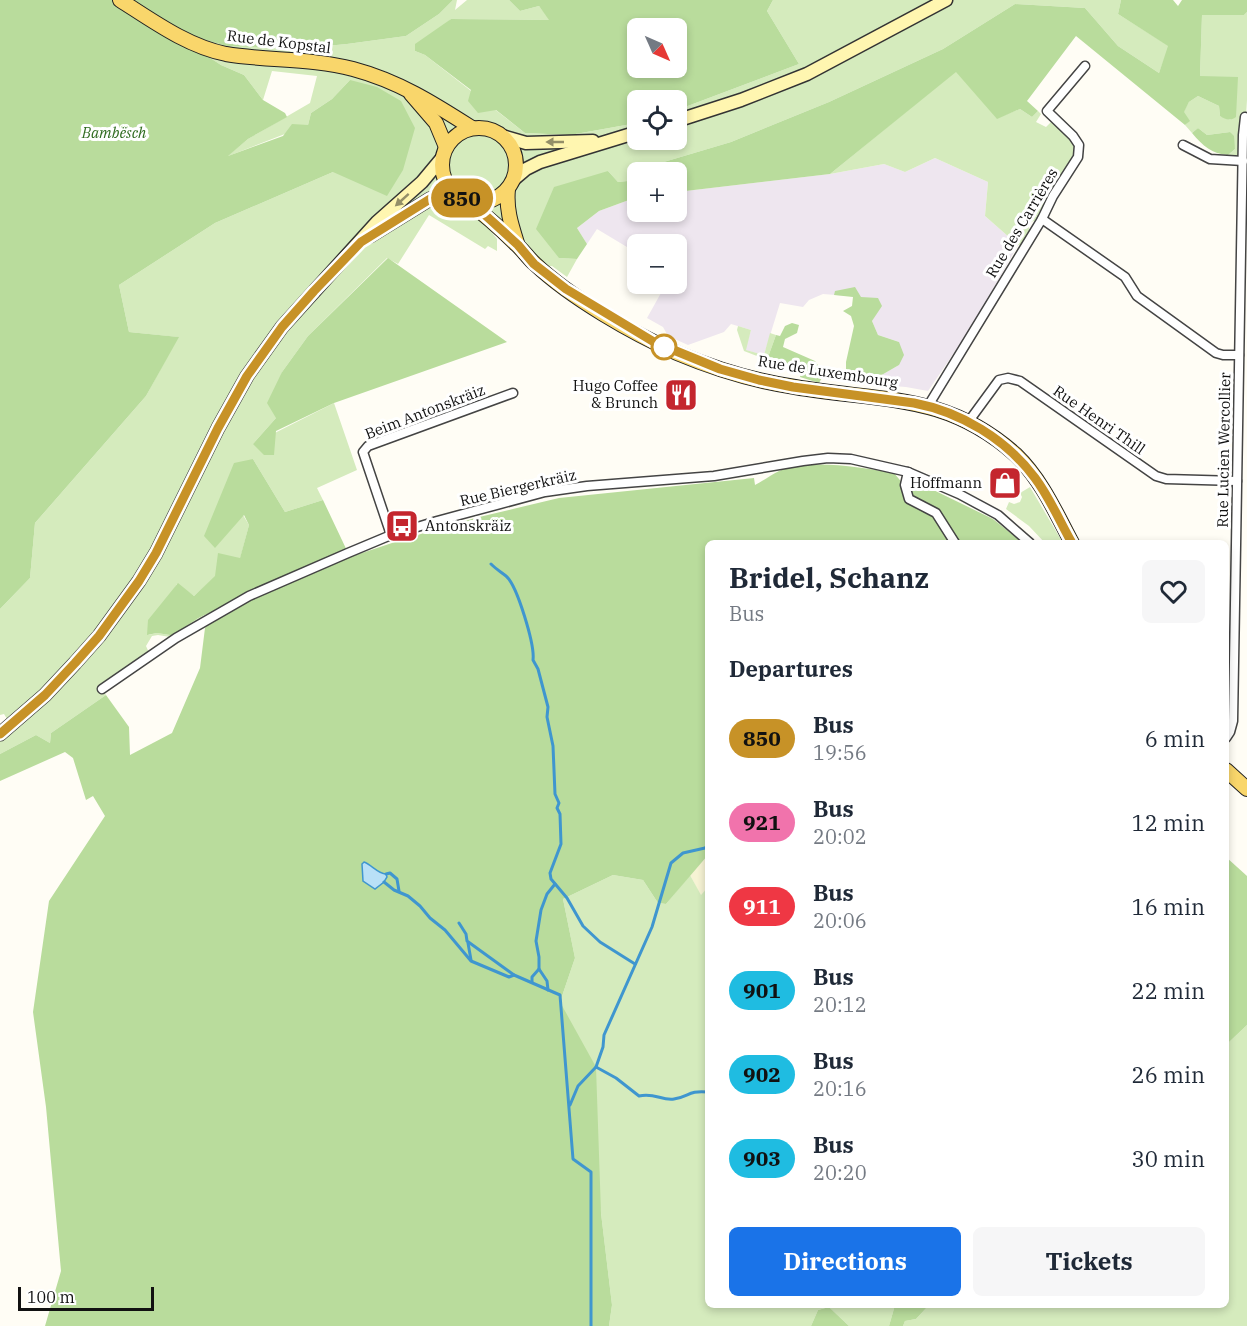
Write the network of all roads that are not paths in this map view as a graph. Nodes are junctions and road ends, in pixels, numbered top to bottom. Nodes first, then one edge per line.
1 (120, 0) edge
2 (946, 0) edge
3 (1085, 66) dead end
4 (407, 90) junction
5 (687, 117) edge
6 (1245, 117) dead end
7 (472, 128) junction
8 (627, 135) edge
9 (502, 136) junction
10 (609, 140) junction
11 (1184, 145) dead end
12 (444, 153) junction
13 (1243, 161) junction
14 (510, 184) junction
15 (459, 196) junction
16 (1042, 219) junction
17 (361, 242) junction
18 (518, 245) junction
19 (1239, 355) junction
20 (1243, 369) edge
21 (513, 393) dead end
22 (928, 406) junction
23 (969, 421) junction
24 (908, 472) junction
25 (1237, 481) junction
26 (392, 535) junction
27 (953, 540) edge
28 (1027, 540) edge
29 (1070, 540) edge
30 (1236, 540) junction
31 (1247, 544) edge
32 (102, 689) dead end
33 (0, 734) edge
34 (1229, 734) edge
35 (1229, 773) edge
36 (1247, 789) edge

1 - 4 main road, Rue de Kopstal
2 - 5 main road
3 - 16 street, Rue des Carrières
4 - 7 main road, Rue de Kopstal
4 - 12 main road, Rue de Kopstal
6 - 13 street, Rue Lucien Wercollier
7 - 9 main road
7 - 12 main road
8 - 10 main road
10 -> 9 main road
9 - 14 main road
10 - 14 main road
11 - 13 street
12 - 15 main road
12 -> 17 main road
13 - 19 street, Rue Lucien Wercollier
14 - 15 main road
14 - 18 main road, Rue de Luxembourg
15 - 17 main road
15 - 18 main road, Rue de Luxembourg
16 - 19 street
16 - 22 street, Rue des Carrières
17 - 33 main road
18 - 22 main road, Rue de Luxembourg
19 - 20 street, Rue Lucien Wercollier
20 - 25 street, Rue Lucien Wercollier
21 - 26 street, Beim Antonskräiz
22 - 23 main road, Rue de Luxembourg
23 - 25 street, Rue Henri Thill
23 - 29 main road, Rue de Luxembourg
24 - 26 street, Rue Biergerkräiz
24 - 27 street
24 - 28 street, Rue Biergerkräiz
25 - 30 street, Rue Lucien Wercollier
26 - 32 street, Rue Biergerkräiz
30 - 31 street
30 - 34 street, Rue Lucien Wercollier
35 - 36 main road

